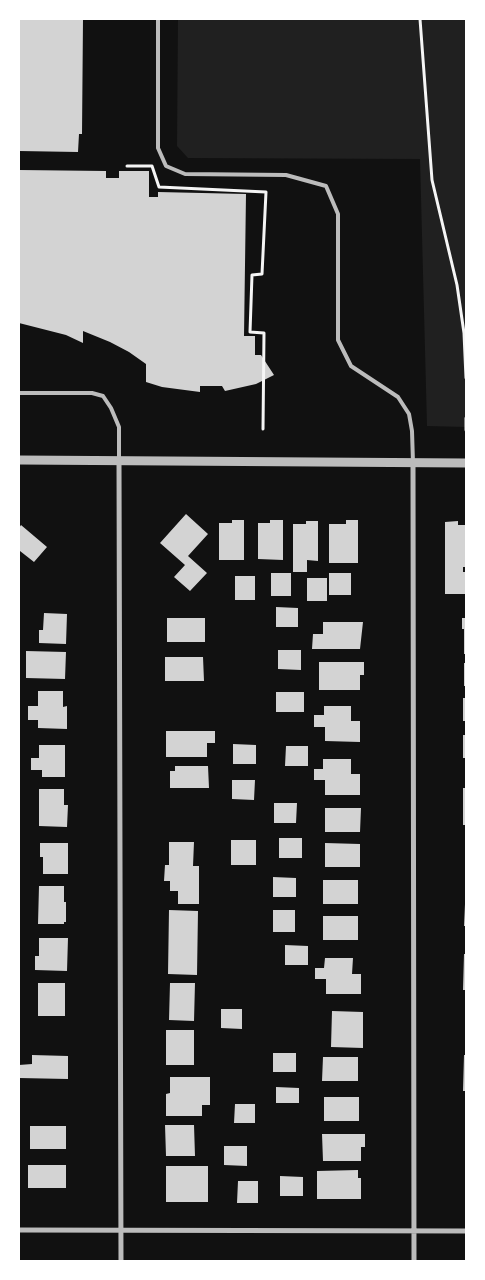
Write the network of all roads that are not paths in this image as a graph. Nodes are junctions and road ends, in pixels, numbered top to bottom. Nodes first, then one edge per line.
1 (158, 19) edge
2 (19, 393) edge
3 (19, 460) edge
4 (119, 460) junction
5 (413, 463) junction
6 (466, 463) edge
7 (19, 1230) edge
8 (121, 1230) junction
9 (414, 1230) junction
10 (466, 1231) edge
11 (121, 1261) edge
12 (414, 1261) edge

1 - 5 lane
2 - 4 lane
3 - 4 street
4 - 5 street
4 - 8 street
5 - 6 street
5 - 9 street
7 - 8 street
8 - 9 street
8 - 11 street
9 - 10 street
9 - 12 street

